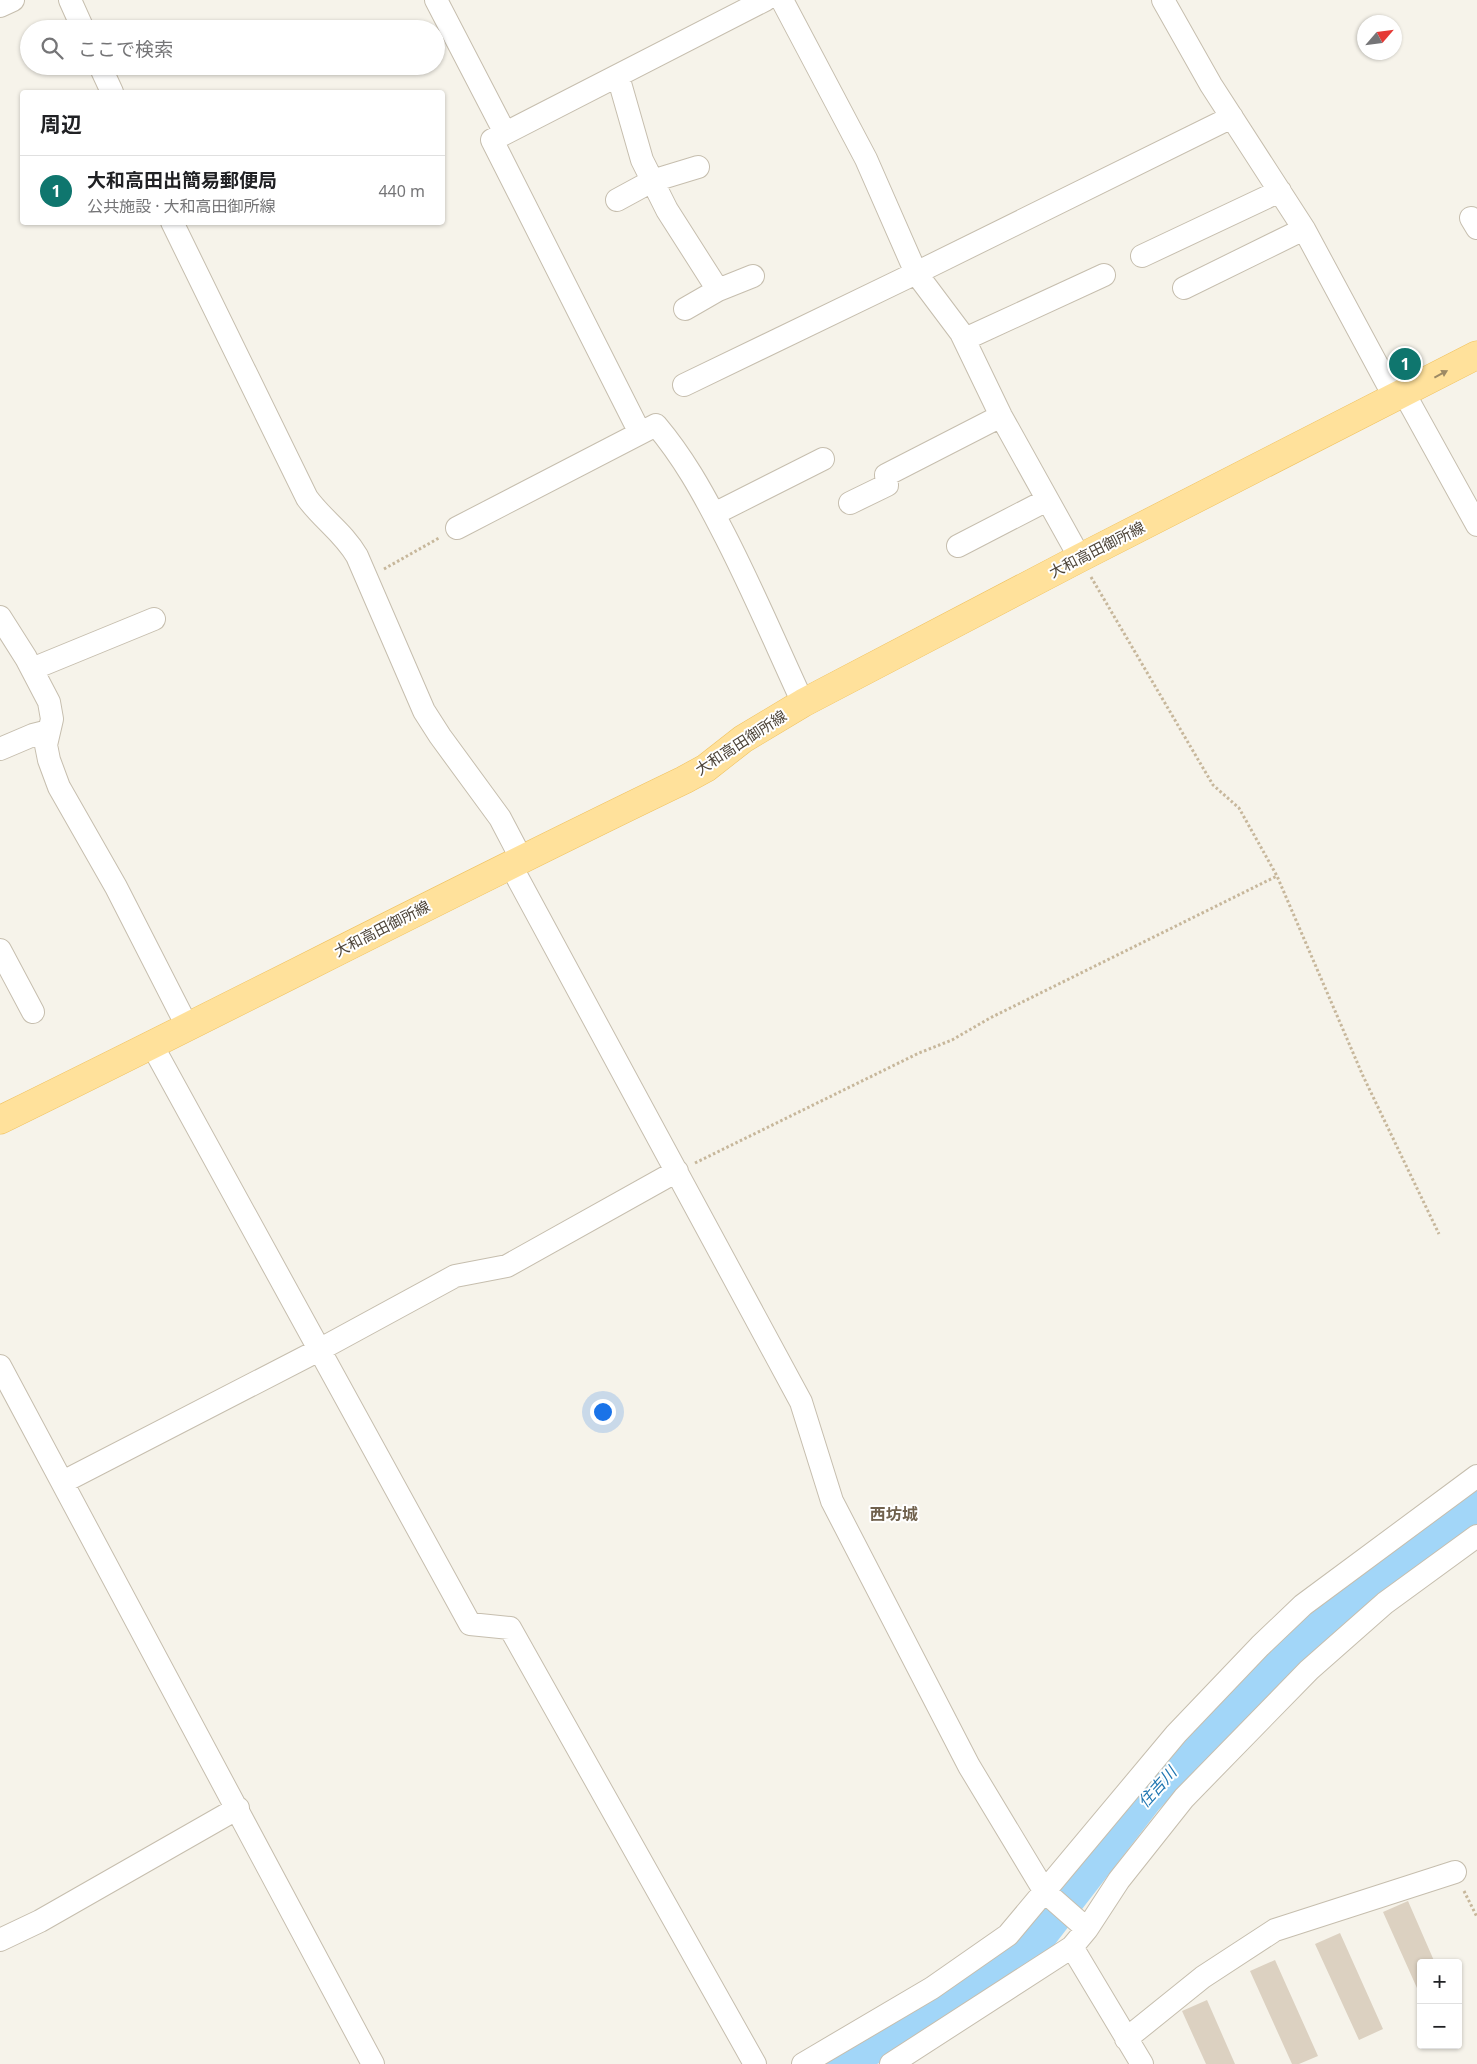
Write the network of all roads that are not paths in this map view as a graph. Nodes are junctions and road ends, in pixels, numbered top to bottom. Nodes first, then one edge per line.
1 (13, 0) edge
2 (70, 0) edge
3 (436, 0) edge
4 (765, 0) edge
5 (782, 0) edge
6 (1163, 0) edge
7 (0, 6) edge
8 (79, 20) edge
9 (104, 75) edge
10 (618, 76) junction
11 (111, 90) edge
12 (1232, 117) junction
13 (505, 133) junction
14 (698, 167) dead end
15 (652, 180) junction
16 (1280, 191) junction
17 (618, 200) dead end
18 (173, 225) edge
19 (1304, 229) junction
20 (1142, 256) dead end
21 (916, 273) junction
22 (1104, 275) dead end
23 (753, 276) dead end
24 (1184, 288) dead end
25 (718, 290) junction
26 (685, 309) dead end
27 (965, 340) junction
28 (1477, 355) edge
29 (684, 385) dead end
30 (1399, 396) junction
31 (1001, 416) junction
32 (640, 434) junction
33 (823, 459) dead end
34 (1047, 500) junction
35 (850, 503) dead end
36 (714, 514) junction
37 (1477, 525) edge
38 (457, 528) road end
39 (958, 546) dead end
40 (1080, 558) junction
41 (0, 617) edge
42 (154, 619) dead end
43 (32, 669) junction
44 (803, 703) junction
45 (49, 731) junction
46 (0, 750) edge
47 (516, 861) junction
48 (0, 950) edge
49 (33, 1012) dead end
50 (188, 1028) junction
51 (152, 1045) junction
52 (0, 1120) edge
53 (677, 1171) junction
54 (319, 1350) junction
55 (0, 1366) edge
56 (1477, 1476) edge
57 (63, 1482) junction
58 (1477, 1536) edge
59 (238, 1808) junction
60 (1455, 1872) road end
61 (1045, 1892) junction
62 (1087, 1929) junction
63 (0, 1940) edge
64 (1072, 1948) junction
65 (1126, 2039) junction
66 (374, 2064) edge
67 (755, 2064) edge
68 (803, 2064) edge
69 (891, 2064) edge
70 (1142, 2064) edge

1 - 7 street
2 - 8 street
3 - 13 street
4 - 10 street
5 - 21 street
6 - 12 street
9 - 11 street
10 - 13 street
10 - 15 street
12 - 16 street
12 - 21 street
13 - 32 street
14 - 15 street
15 - 17 street
15 - 25 street
16 - 19 street
16 - 20 street
18 - 47 street
19 - 24 street
19 - 30 street
21 - 27 street
21 - 29 street
22 - 27 street
23 - 25 street
25 - 26 street
27 - 31 street
30 -> 28 main road, 大和高田御所線
30 - 37 street
30 - 40 main road, 大和高田御所線
31 - 34 street
31 - 35 street
32 - 36 street
32 - 38 street
33 - 36 street
34 - 39 street
34 - 40 street
36 - 44 street
40 - 44 main road, 大和高田御所線
41 - 43 street
42 - 43 street
43 - 45 street
44 - 47 main road, 大和高田御所線
45 - 46 street
45 - 50 street
47 - 50 main road, 大和高田御所線
47 - 53 street
48 - 49 street
50 - 51 main road, 大和高田御所線
51 - 52 main road, 大和高田御所線
51 - 54 street
53 - 54 street
53 - 61 street
54 - 57 street
54 - 67 street
55 - 57 street
56 - 61 street
57 - 59 street
58 - 62 street
59 - 63 street
59 - 66 street
60 - 65 street
61 - 62 street
61 - 68 street
62 - 64 street
64 - 65 street
64 - 69 street
65 - 70 street

